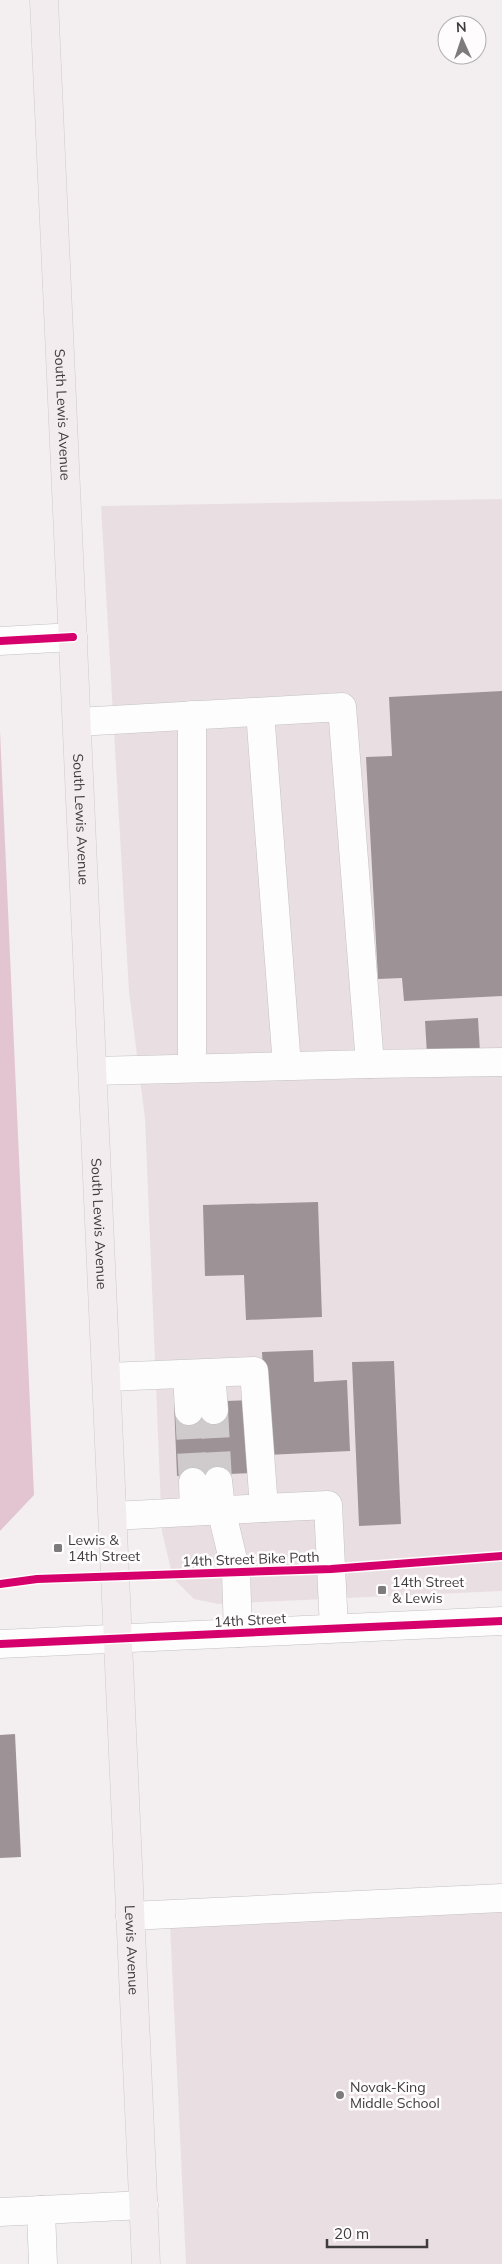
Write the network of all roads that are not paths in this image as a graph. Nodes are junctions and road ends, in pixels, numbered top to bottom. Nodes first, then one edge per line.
1 (44, 0) edge
2 (73, 637) junction
3 (0, 641) edge
4 (260, 712) junction
5 (192, 715) junction
6 (77, 722) junction
7 (502, 1062) edge
8 (370, 1064) junction
9 (287, 1066) junction
10 (192, 1068) junction
11 (93, 1071) junction
12 (199, 1373) junction
13 (107, 1378) junction
14 (201, 1410) tunnel mouth
15 (264, 1508) junction
16 (221, 1509) junction
17 (194, 1511) junction
18 (113, 1516) junction
19 (502, 1621) edge
20 (334, 1628) junction
21 (238, 1633) junction
22 (119, 1638) junction
23 (0, 1644) edge
24 (502, 1898) edge
25 (130, 1916) junction
26 (144, 2205) junction
27 (41, 2210) junction
28 (0, 2212) edge
29 (44, 2264) edge
30 (146, 2264) edge

1 - 2 main road, South Lewis Avenue
2 - 3 street
2 - 6 main road, South Lewis Avenue
4 - 5 street
4 - 8 street
4 - 9 street
5 - 6 street
5 - 10 street
6 - 11 main road, South Lewis Avenue
7 - 8 street
8 - 9 street
9 - 10 street
10 - 11 street
11 - 13 main road, South Lewis Avenue
12 - 13 street
12 - 14 street
12 - 15 street
13 - 18 main road, South Lewis Avenue
15 - 16 street
15 - 20 street
16 - 17 street
16 - 17 street
16 - 21 street
17 - 18 street
18 - 22 main road, South Lewis Avenue
19 - 20 street, 14th Street
20 - 21 street, 14th Street
21 - 22 street, 14th Street
22 - 23 street, 14th Street
22 - 25 main road, Lewis Avenue
24 - 25 street
25 - 26 main road, Lewis Avenue
26 - 27 street
26 - 30 main road, Lewis Avenue
27 - 28 street
27 - 29 street

